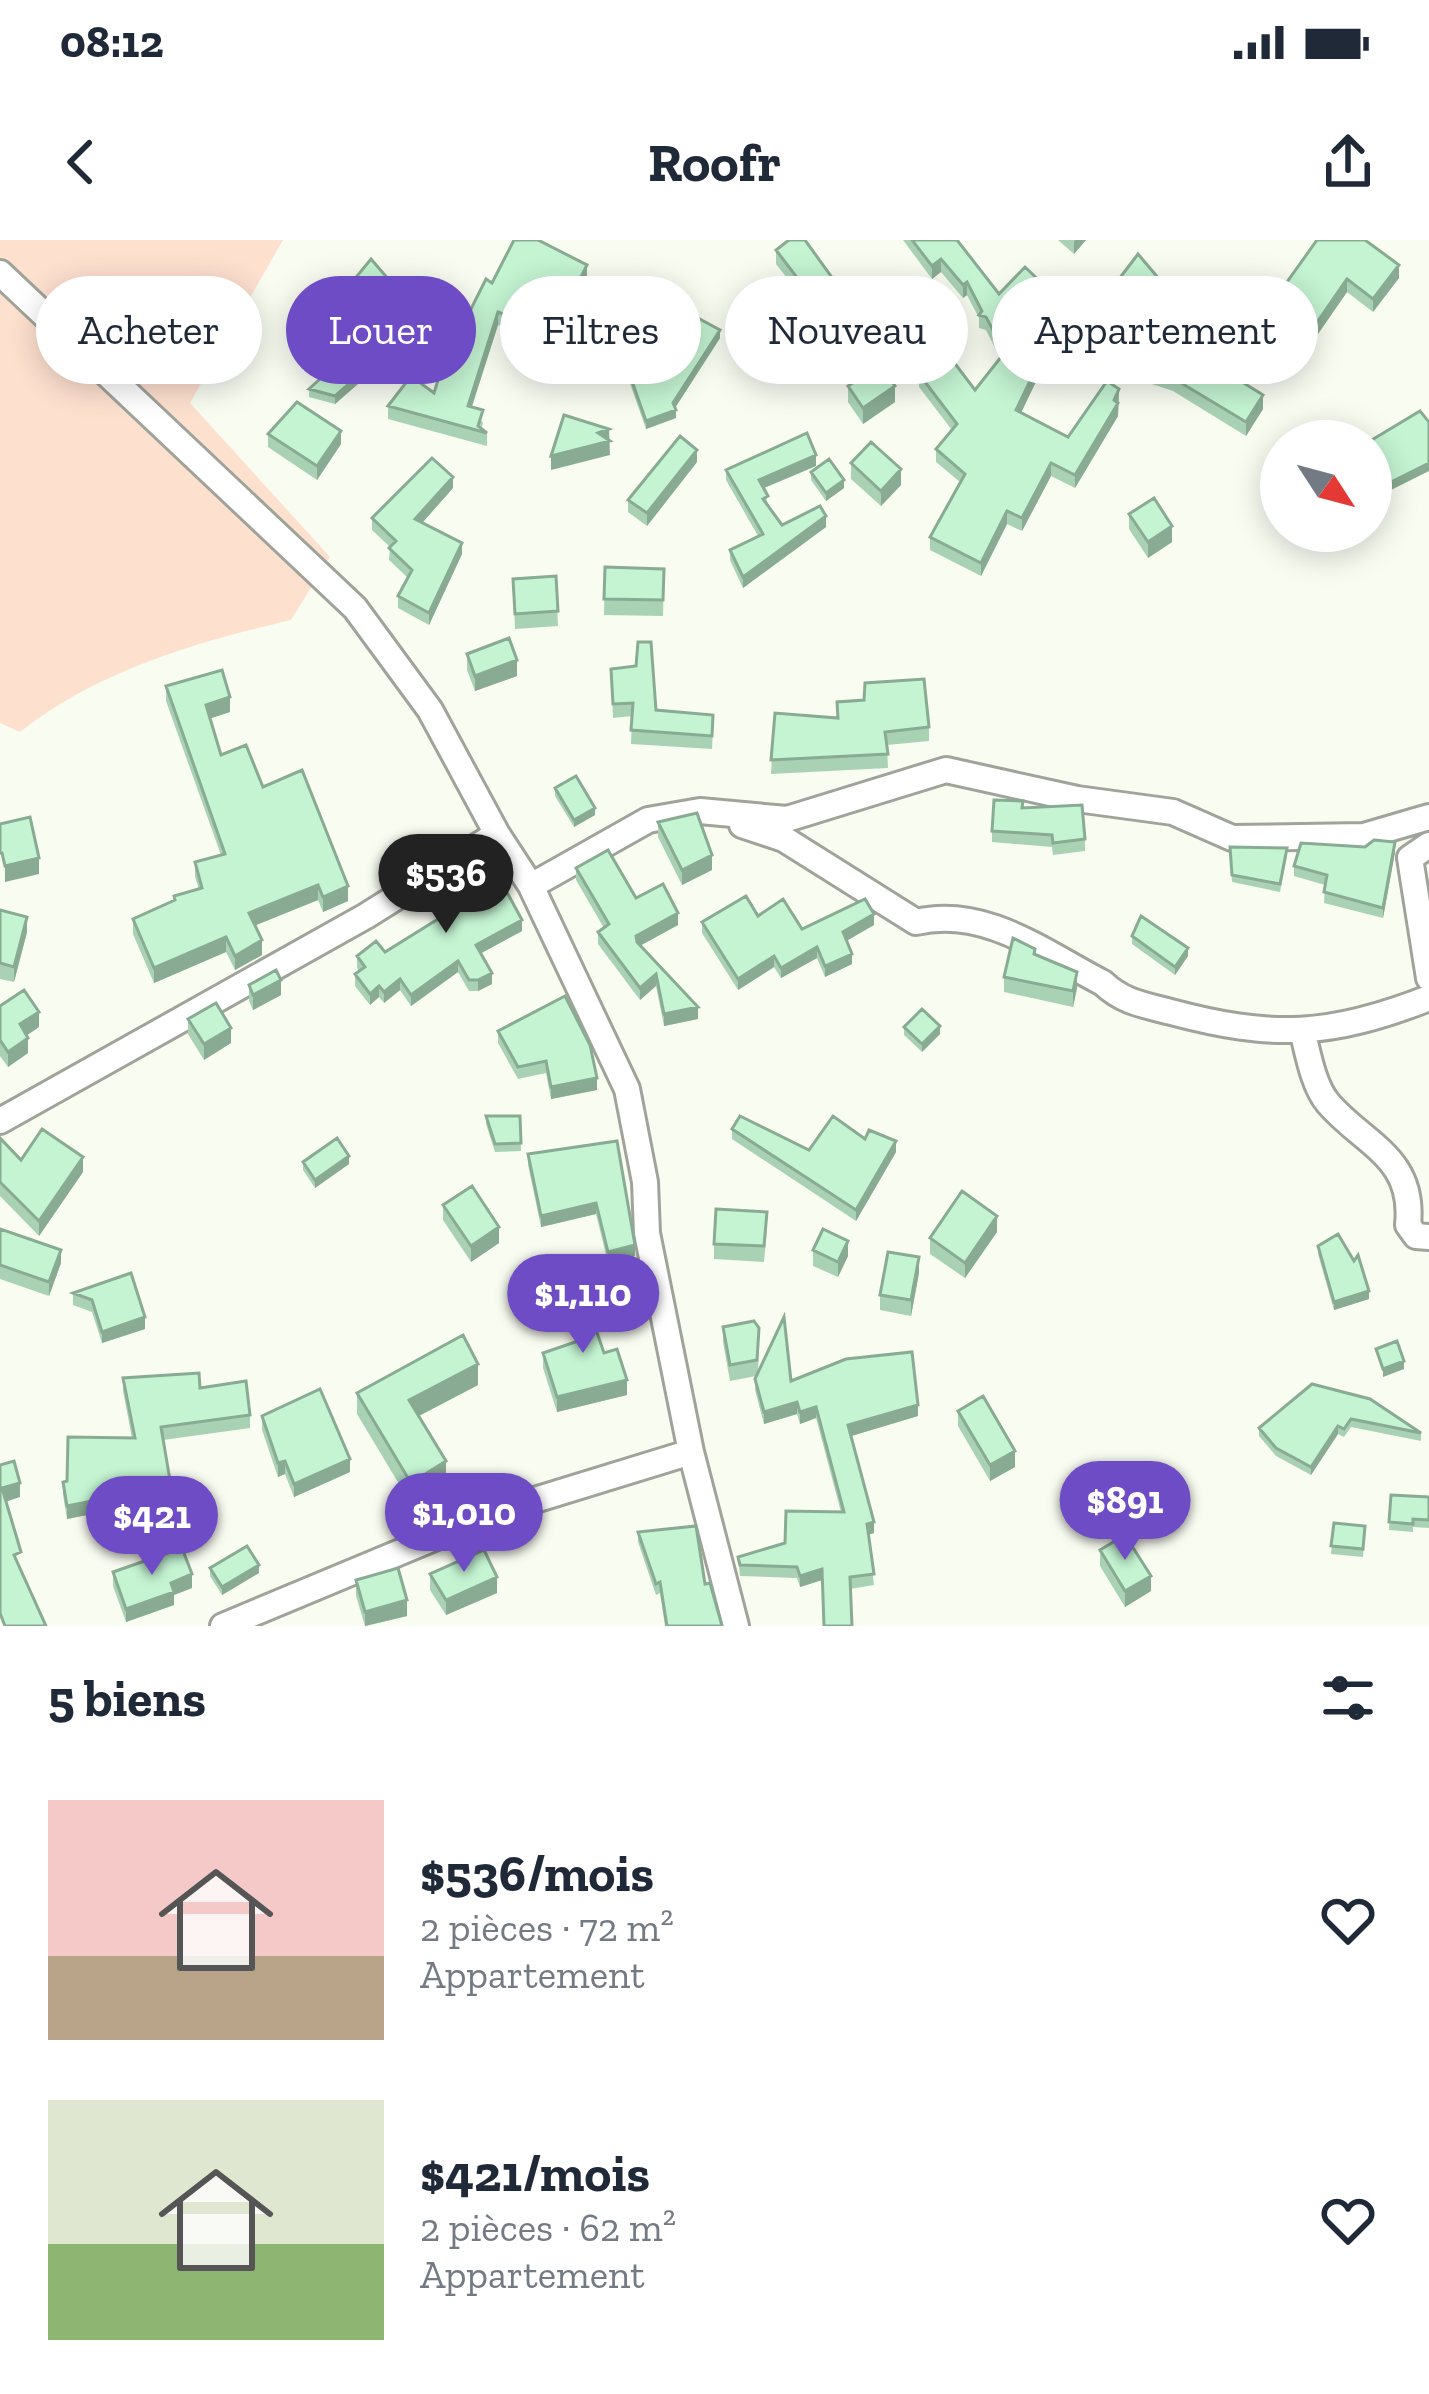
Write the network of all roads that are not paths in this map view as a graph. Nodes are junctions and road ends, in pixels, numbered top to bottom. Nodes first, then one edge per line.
1 (0, 273) edge
2 (700, 811) junction
3 (1429, 817) edge
4 (496, 834) junction
5 (1429, 845) edge
6 (531, 886) junction
7 (1429, 978) edge
8 (1429, 998) edge
9 (1301, 1030) junction
10 (0, 1121) edge
11 (1429, 1237) edge
12 (691, 1452) junction
13 (223, 1626) edge
14 (736, 1626) edge

1 - 4 street
2 - 3 street
2 - 6 street
2 - 9 street
4 - 6 street
4 - 10 street
5 - 7 street
6 - 12 street
8 - 9 street
9 - 11 street
12 - 13 street
12 - 14 street

